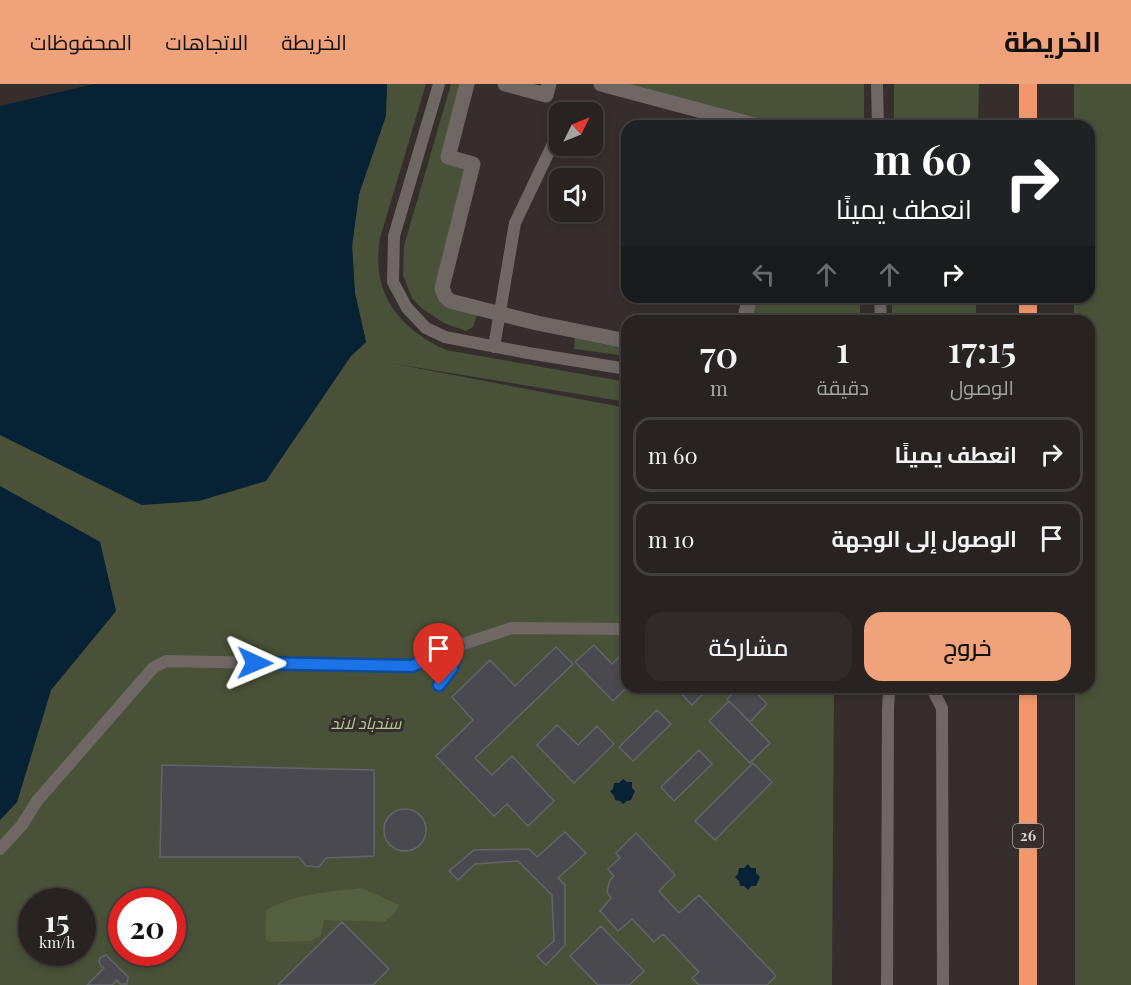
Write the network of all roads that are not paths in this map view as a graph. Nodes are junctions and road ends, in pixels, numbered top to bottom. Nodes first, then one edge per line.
1 (439, 84) edge
2 (467, 84) edge
3 (505, 84) edge
4 (549, 84) edge
5 (601, 84) edge
6 (877, 84) edge
7 (1027, 90) edge
8 (736, 120) edge
9 (878, 120) edge
10 (1028, 120) edge
11 (549, 152) edge
12 (621, 340) edge
13 (494, 346) junction
14 (621, 368) edge
15 (621, 629) edge
16 (457, 646) junction
17 (439, 685) dead end
18 (889, 693) edge
19 (934, 693) edge
20 (1028, 693) edge
21 (0, 849) edge
22 (887, 985) edge
23 (943, 985) edge
24 (1028, 985) edge

1 - 13 lane
2 - 12 street
3 - 4 street
5 - 8 street
6 - 9 lane
7 - 10 highway
11 - 13 lane
13 - 14 lane
15 - 16 lane
16 - 17 lane
16 - 21 lane
18 - 22 lane
19 - 23 lane
20 - 24 highway, 26

